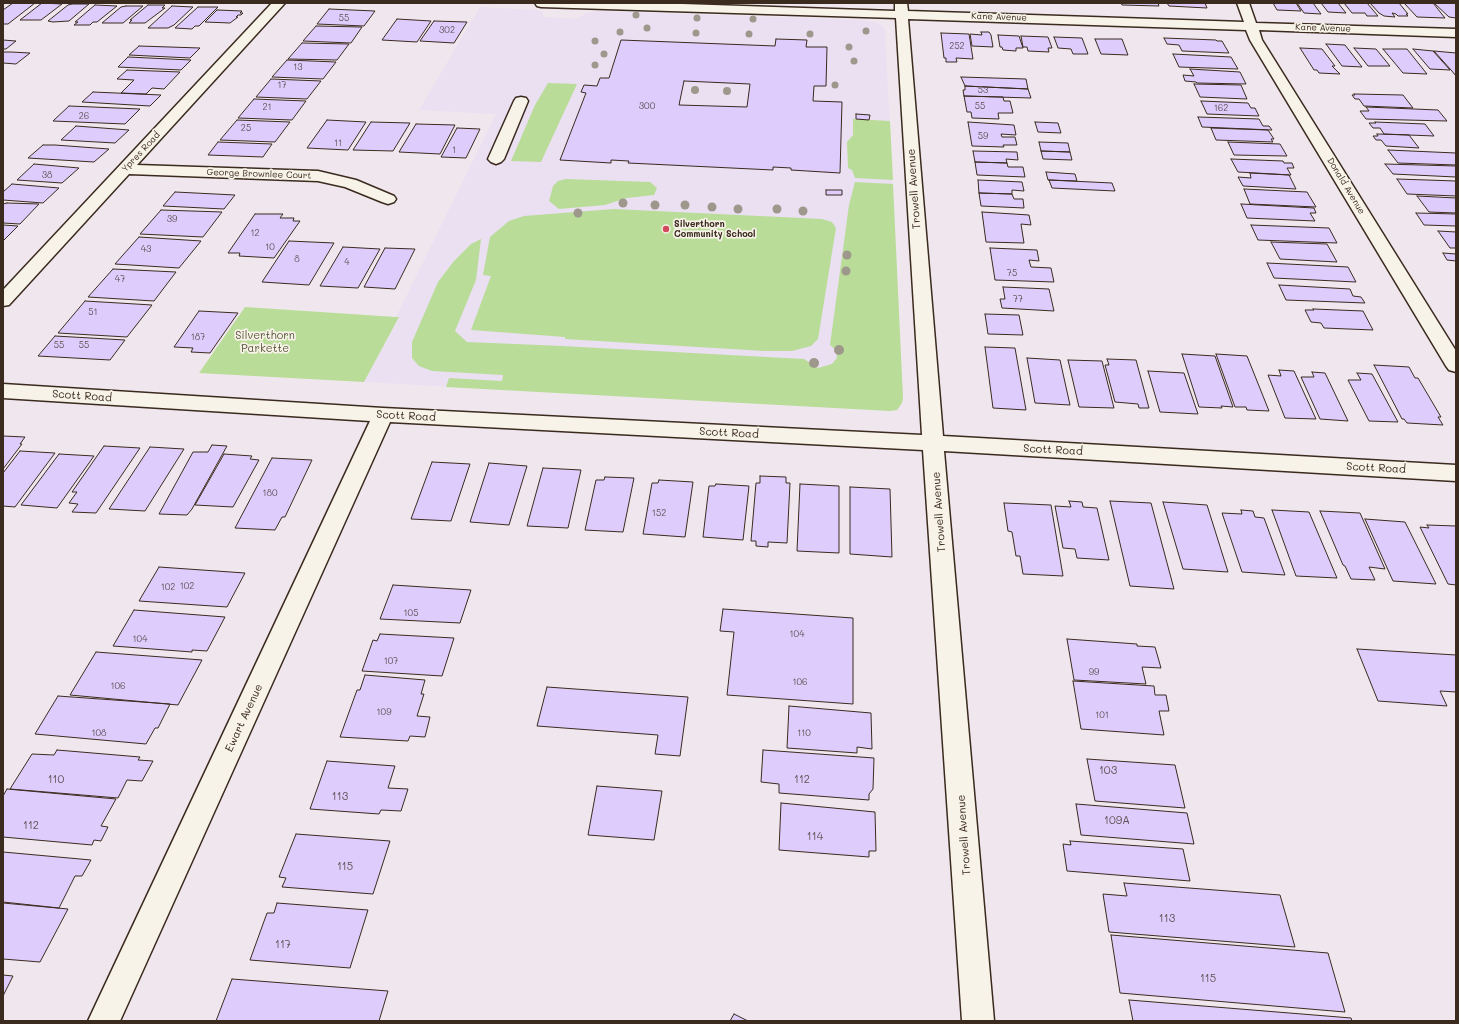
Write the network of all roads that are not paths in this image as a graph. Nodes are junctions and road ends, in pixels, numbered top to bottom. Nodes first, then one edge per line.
1 (279, 3) edge
2 (541, 3) edge
3 (1243, 3) edge
4 (570, 4) edge
5 (901, 8) edge
6 (1250, 25) junction
7 (1456, 33) edge
8 (521, 101) dead end
9 (496, 159) dead end
10 (125, 169) junction
11 (388, 199) dead end
12 (3, 301) edge
13 (1456, 366) edge
14 (3, 391) edge
15 (383, 415) junction
16 (934, 443) junction
17 (1456, 473) edge
18 (104, 1021) edge
19 (978, 1021) edge

1 - 10 street, Ypres Road
2 - 4 street, Kane Avenue
3 - 6 street, Donald Avenue
4 - 5 street, Kane Avenue
5 - 6 street, Kane Avenue
5 - 16 street, Trowell Avenue
6 - 7 street, Kane Avenue
6 - 13 street, Donald Avenue
8 - 9 street
10 - 11 street, George Brownlee Court
10 - 12 street, Ypres Road
14 - 15 street, Scott Road
15 - 16 street, Scott Road
15 - 18 street, Ewart Avenue
16 - 17 street, Scott Road
16 - 19 street, Trowell Avenue

